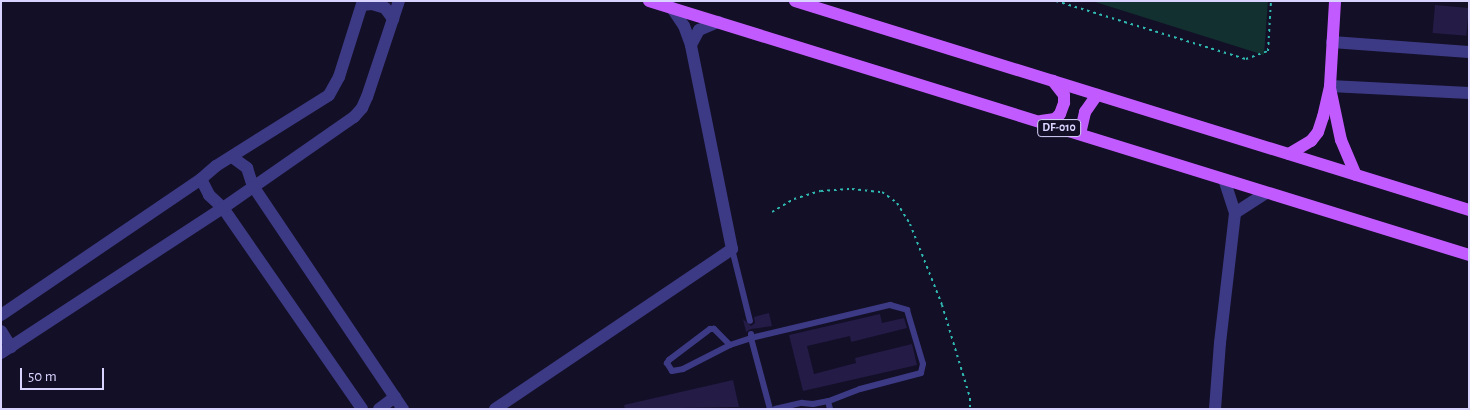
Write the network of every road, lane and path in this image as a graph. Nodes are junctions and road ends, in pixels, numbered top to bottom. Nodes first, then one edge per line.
1 (399, 1) edge
2 (649, 1) edge
3 (795, 1) edge
4 (1056, 1) edge
5 (1271, 1) edge
6 (1335, 1) edge
7 (363, 3) edge
8 (672, 8) junction
9 (393, 19) junction
10 (718, 22) junction
11 (1332, 42) junction
12 (691, 45) junction
13 (1469, 52) edge
14 (1053, 81) junction
15 (1330, 86) junction
16 (1469, 93) edge
17 (1098, 95) junction
18 (1038, 122) junction
19 (1080, 134) junction
20 (1289, 154) junction
21 (232, 157) junction
22 (1356, 175) junction
23 (201, 179) junction
24 (1224, 180) junction
25 (253, 186) junction
26 (1266, 193) junction
27 (223, 208) junction
28 (1469, 210) edge
29 (772, 212) dead end
30 (1235, 213) junction
31 (732, 249) junction
32 (1469, 255) edge
33 (1, 315) edge
34 (750, 321) dead end
35 (1, 331) edge
36 (751, 336) junction
37 (730, 345) junction
38 (6, 350) edge
39 (395, 397) junction
40 (828, 401) junction
41 (362, 409) edge
42 (379, 409) edge
43 (403, 409) edge
44 (495, 409) edge
45 (770, 409) edge
46 (775, 409) edge
47 (830, 409) edge
48 (970, 409) edge
49 (1215, 409) edge

1 - 9 street
2 - 8 main road, DF-010
3 - 14 main road
4 - 5 path
6 - 11 main road
7 - 9 street
7 - 21 street
8 - 10 main road, DF-010
8 - 12 street
9 - 25 street
10 - 12 street
10 - 18 main road, DF-010
11 - 13 street
11 - 15 main road
12 - 31 street
14 - 17 main road
14 - 18 main road
15 - 16 street
15 - 20 main road
15 - 22 main road
17 - 19 main road
17 - 20 main road
18 - 19 main road, DF-010
19 - 24 main road, DF-010
20 - 22 main road
21 - 23 street
21 - 25 street
22 - 28 main road
23 - 27 street
23 - 33 street
24 - 26 main road, DF-010
24 - 30 street
25 - 27 street
25 - 39 street
26 - 30 street
26 - 32 main road, DF-010
27 - 38 street
27 - 41 street
29 - 48 path
30 - 49 street
31 - 34 lane
31 - 44 street
35 - 38 street
36 - 37 lane
36 - 40 lane
36 - 45 lane
37 - 37 lane
39 - 42 street
39 - 43 street
40 - 46 lane
40 - 47 lane

